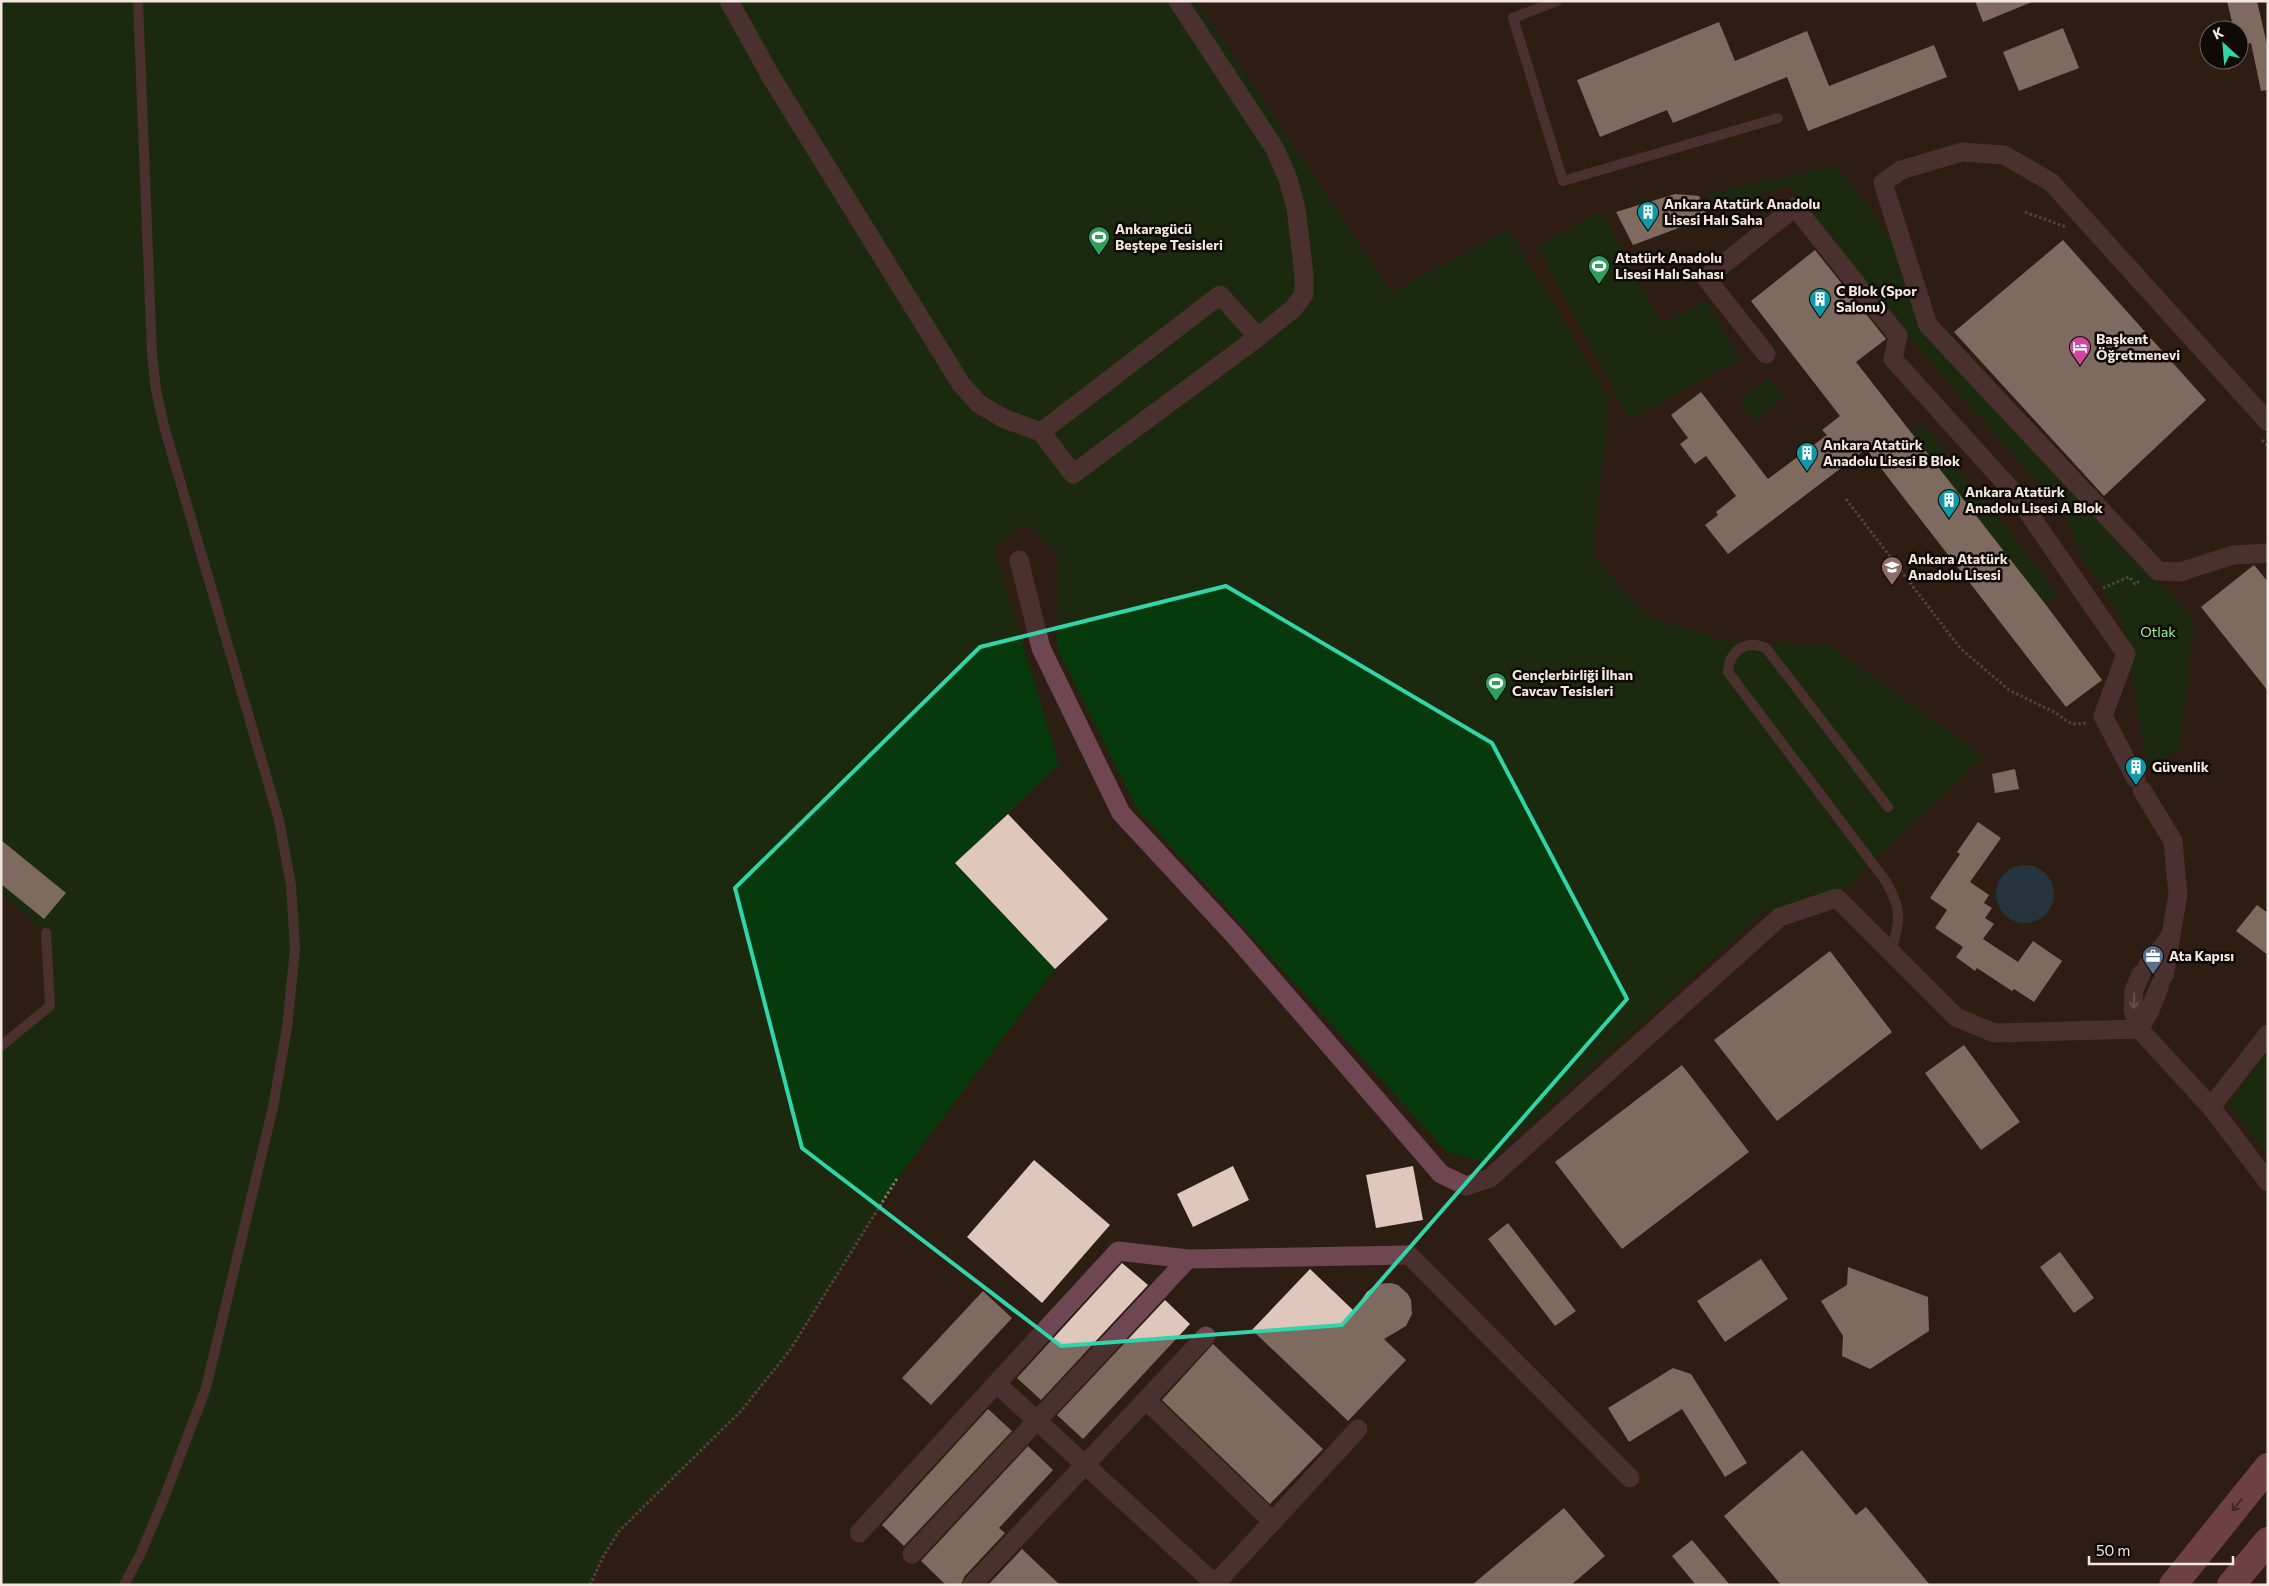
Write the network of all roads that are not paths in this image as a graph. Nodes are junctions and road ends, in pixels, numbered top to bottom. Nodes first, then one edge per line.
1 (138, 1) edge
2 (729, 1) edge
3 (1178, 1) edge
4 (1557, 1) edge
5 (1778, 118) dead end
6 (1258, 337) junction
7 (1766, 354) dead end
8 (2268, 422) edge
9 (1042, 432) junction
10 (2268, 553) edge
11 (1020, 560) dead end
12 (1888, 807) dead end
13 (46, 933) dead end
14 (2170, 938) junction
15 (1891, 952) junction
16 (2139, 1029) junction
17 (2268, 1034) edge
18 (1, 1046) edge
19 (2211, 1107) junction
20 (2268, 1182) edge
21 (1188, 1259) junction
22 (1206, 1336) dead end
23 (997, 1384) junction
24 (1146, 1400) junction
25 (1036, 1420) junction
26 (1358, 1429) dead end
27 (1084, 1465) junction
28 (2268, 1467) edge
29 (1630, 1478) dead end
30 (1273, 1522) junction
31 (859, 1533) dead end
32 (2268, 1541) edge
33 (912, 1554) dead end
34 (124, 1585) edge
35 (972, 1585) edge
36 (1215, 1585) edge
37 (2173, 1585) edge
38 (2231, 1585) edge

1 - 34 lane
2 - 9 street
3 - 6 street
4 - 5 lane
6 - 9 street
6 - 9 street
7 - 14 street
8 - 10 street
11 - 15 street
12 - 15 lane
13 - 18 lane
14 - 16 street
14 -> 16 street
15 - 16 street
16 - 19 street
17 - 19 street
19 - 20 street
21 - 23 street
21 - 25 street
21 - 29 street
22 - 24 street
23 - 25 street
23 - 31 street
24 - 27 street
24 - 30 street
25 - 27 street
25 - 33 street
26 - 30 street
27 - 35 street
27 - 36 street
28 -> 37 main road
30 - 36 street
32 - 38 main road

